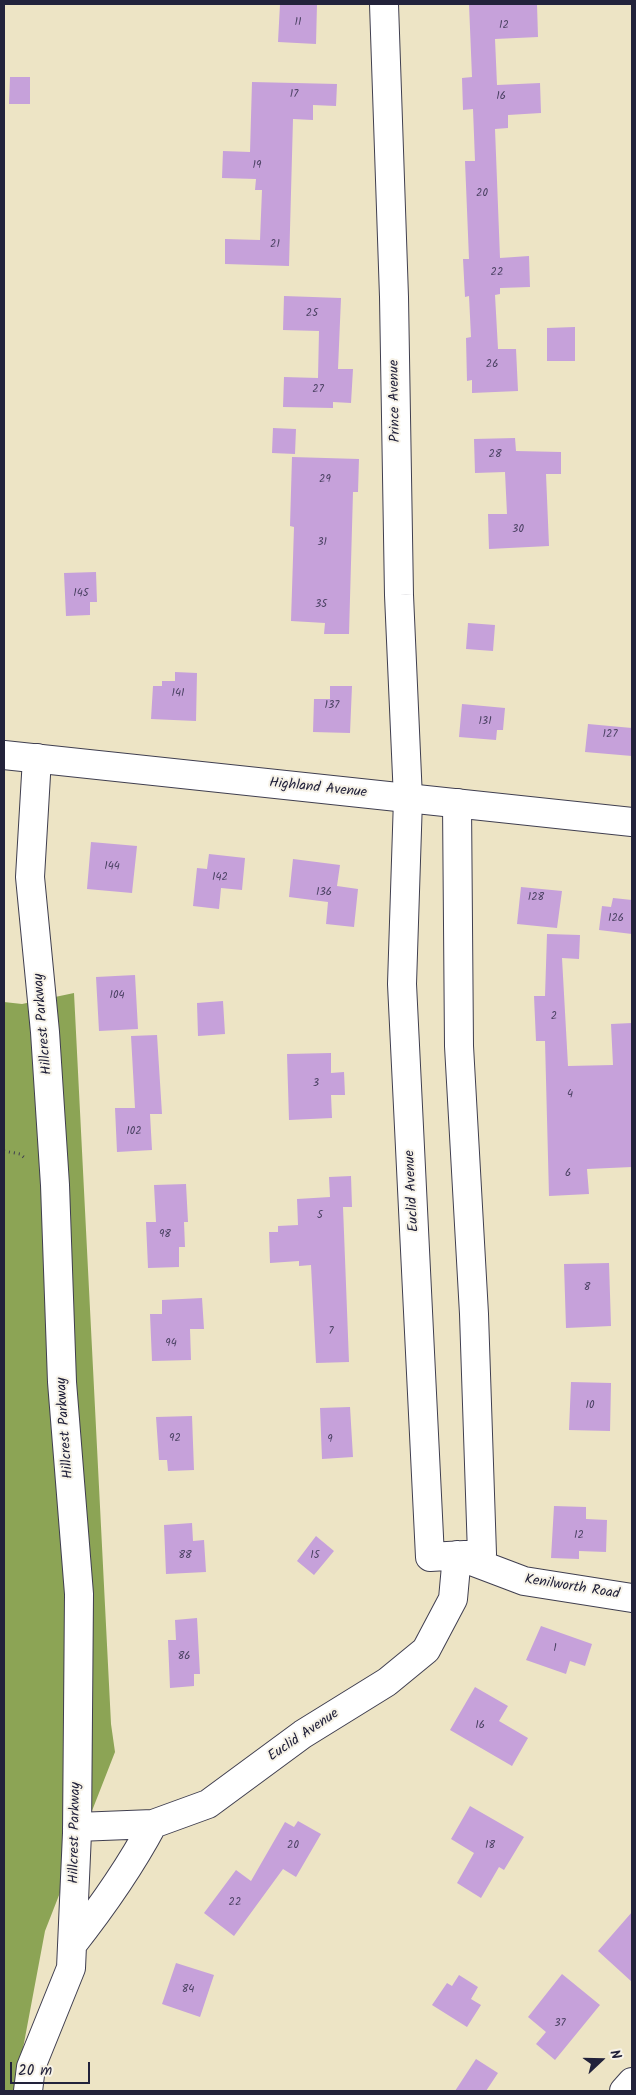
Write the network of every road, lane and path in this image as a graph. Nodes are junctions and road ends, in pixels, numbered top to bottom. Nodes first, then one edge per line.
1 (384, 4) edge
2 (4, 755) edge
3 (36, 758) junction
4 (408, 799) junction
5 (457, 803) junction
6 (632, 822) edge
7 (457, 1555) junction
8 (632, 1598) edge
9 (153, 1824) junction
10 (77, 1828) junction
11 (72, 1945) junction
12 (632, 2082) edge
13 (28, 2091) edge
14 (624, 2091) edge

1 - 4 street, Prince Avenue
2 - 3 street, Highland Avenue
3 - 4 street, Highland Avenue
3 - 10 street, Hillcrest Parkway
4 - 5 street, Highland Avenue
4 - 7 street, Euclid Avenue
5 - 6 street, Highland Avenue
5 - 7 street, Euclid Avenue
7 - 8 street, Kenilworth Road
7 - 9 street, Euclid Avenue
9 - 10 street, Euclid Avenue
9 - 11 street
10 - 11 street, Hillcrest Parkway
11 - 13 street, Hillcrest Parkway
12 - 14 street

